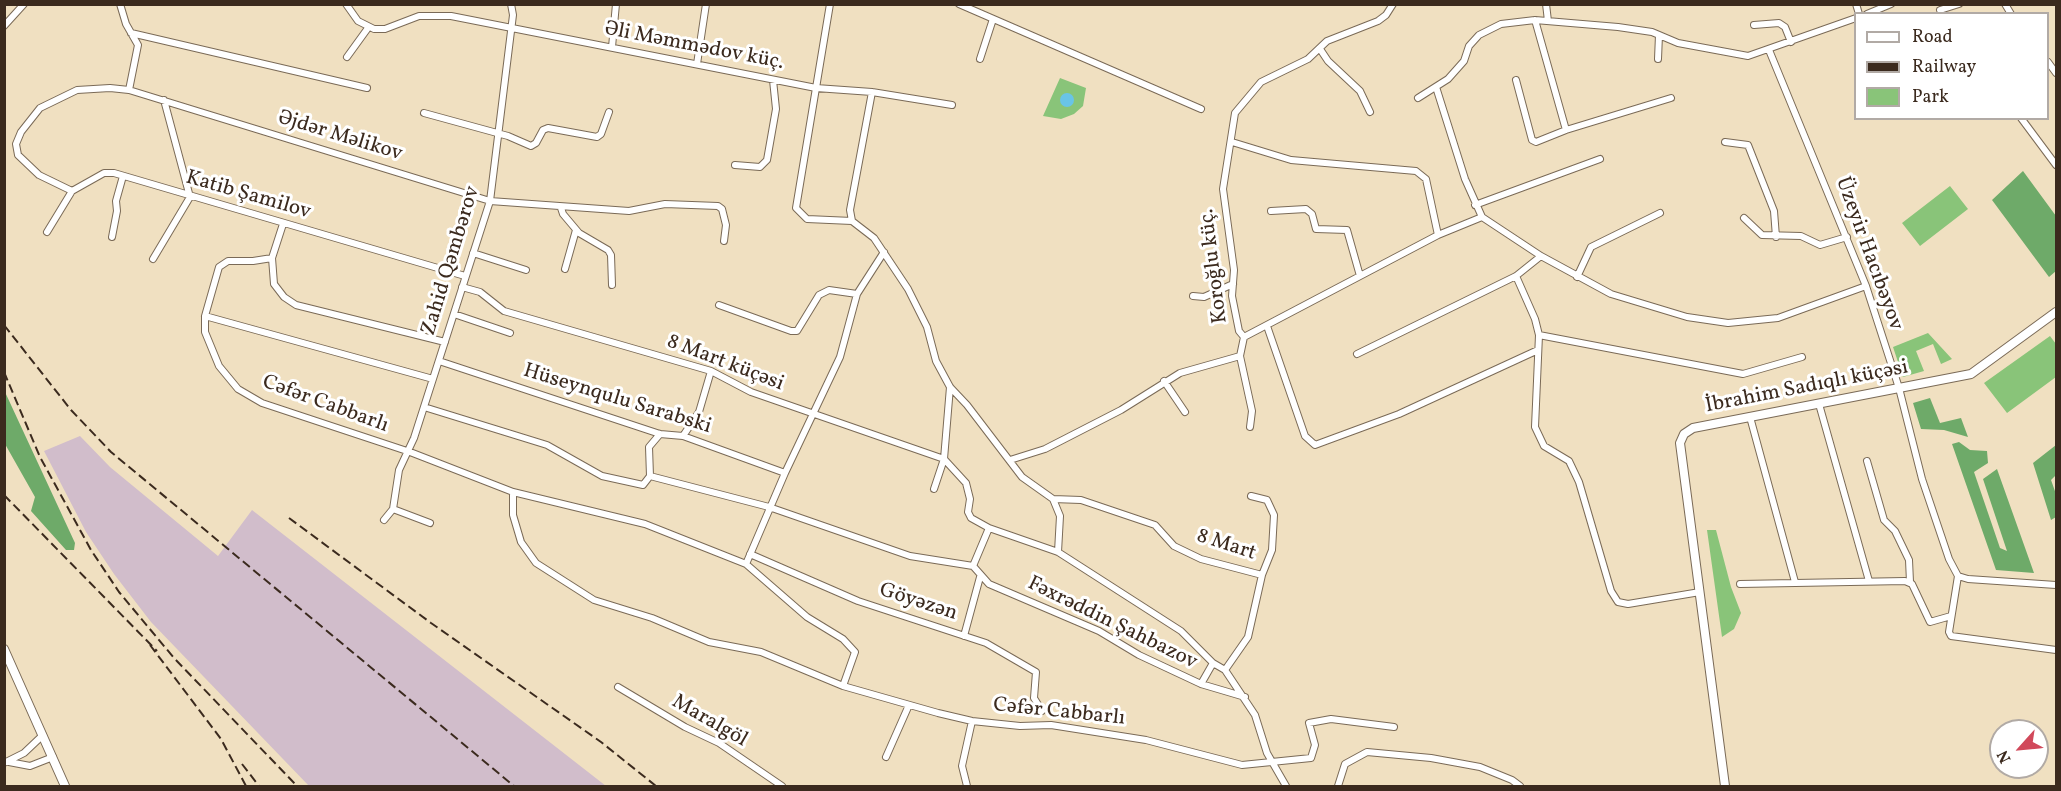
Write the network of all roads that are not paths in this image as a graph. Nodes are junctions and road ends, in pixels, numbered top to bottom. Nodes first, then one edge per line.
1 (120, 4) edge
2 (346, 4) edge
3 (511, 4) edge
4 (616, 4) edge
5 (706, 4) edge
6 (830, 4) edge
7 (959, 4) edge
8 (1393, 4) edge
9 (1546, 4) edge
10 (1891, 4) edge
11 (1959, 4) edge
12 (19, 6) edge
13 (1939, 9) edge
14 (1871, 12) edge
15 (993, 19) junction
16 (1854, 19) edge
17 (1535, 20) junction
18 (1548, 21) junction
19 (1754, 25) dead end
20 (4, 26) edge
21 (511, 26) junction
22 (368, 28) junction
23 (131, 33) junction
24 (1659, 35) junction
25 (1791, 42) junction
26 (612, 47) junction
27 (1320, 49) junction
28 (1769, 50) junction
29 (347, 57) dead end
30 (980, 59) dead end
31 (1658, 59) dead end
32 (697, 64) junction
33 (773, 80) junction
34 (1516, 80) dead end
35 (1436, 87) junction
36 (367, 88) dead end
37 (816, 88) junction
38 (129, 90) junction
39 (872, 92) junction
40 (1418, 98) dead end
41 (1671, 98) dead end
42 (164, 100) junction
43 (952, 105) dead end
44 (1201, 109) dead end
45 (609, 112) dead end
46 (1370, 112) dead end
47 (424, 113) dead end
48 (2022, 120) edge
49 (1566, 130) junction
50 (498, 134) junction
51 (1232, 142) junction
52 (1725, 142) dead end
53 (1600, 159) dead end
54 (735, 165) dead end
55 (2056, 165) edge
56 (123, 176) junction
57 (72, 191) junction
58 (190, 197) junction
59 (490, 201) junction
60 (1475, 205) junction
61 (561, 208) junction
62 (1271, 211) dead end
63 (1660, 213) dead end
64 (1482, 217) junction
65 (1744, 218) dead end
66 (852, 221) junction
67 (284, 224) junction
68 (576, 230) junction
69 (47, 232) dead end
70 (1438, 236) junction
71 (112, 237) dead end
72 (1776, 237) junction
73 (1847, 237) junction
74 (724, 241) dead end
75 (884, 252) junction
76 (473, 253) junction
77 (1541, 256) junction
78 (272, 258) junction
79 (153, 259) dead end
80 (565, 269) dead end
81 (526, 270) dead end
82 (465, 276) junction
83 (1360, 276) junction
84 (1516, 276) junction
85 (1577, 277) junction
86 (1233, 284) junction
87 (612, 285) dead end
88 (1866, 286) junction
89 (462, 287) junction
90 (857, 294) junction
91 (1193, 296) dead end
92 (719, 305) dead end
93 (2056, 312) edge
94 (454, 314) junction
95 (206, 315) junction
96 (1267, 326) junction
97 (510, 333) dead end
98 (1539, 335) junction
99 (1244, 337) junction
100 (445, 342) junction
101 (1538, 350) junction
102 (1357, 354) dead end
103 (1240, 356) junction
104 (1802, 357) dead end
105 (439, 361) junction
106 (711, 371) junction
107 (433, 379) junction
108 (1164, 381) junction
109 (950, 387) junction
110 (1899, 388) junction
111 (1819, 404) junction
112 (424, 407) junction
113 (1185, 412) dead end
114 (813, 416) junction
115 (1750, 417) junction
116 (1250, 427) dead end
117 (660, 434) junction
118 (683, 436) junction
119 (410, 452) junction
120 (944, 459) junction
121 (1010, 460) junction
122 (1867, 461) dead end
123 (785, 473) junction
124 (650, 476) junction
125 (934, 489) dead end
126 (513, 492) junction
127 (1251, 496) dead end
128 (1053, 499) junction
129 (770, 507) junction
130 (393, 509) junction
131 (384, 520) dead end
132 (430, 522) dead end
133 (989, 528) junction
134 (1058, 552) junction
135 (750, 554) junction
136 (746, 564) junction
137 (973, 567) junction
138 (1262, 575) junction
139 (1958, 576) junction
140 (980, 577) junction
141 (1869, 581) junction
142 (1795, 582) junction
143 (1910, 582) junction
144 (1740, 584) dead end
145 (2056, 585) edge
146 (1700, 592) junction
147 (1951, 616) junction
148 (964, 636) junction
149 (4, 649) edge
150 (2056, 650) edge
151 (1213, 663) junction
152 (1225, 670) junction
153 (1201, 684) junction
154 (843, 686) junction
155 (618, 687) dead end
156 (1246, 697) junction
157 (909, 705) junction
158 (1041, 711) dead end
159 (972, 721) junction
160 (1394, 727) dead end
161 (43, 735) junction
162 (886, 756) dead end
163 (53, 757) junction
164 (1272, 761) junction
165 (7, 762) edge
166 (65, 786) edge
167 (783, 786) edge
168 (968, 786) edge
169 (1286, 786) edge
170 (1338, 786) edge
171 (1520, 786) edge
172 (1725, 786) edge

1 - 23 street
2 - 22 street
3 - 21 street, Zahid Qəmbərov
4 - 26 street
5 - 32 street
6 - 37 street
7 - 15 street
8 - 27 street, Koroğlu küç.
9 - 18 street
10 - 14 street
11 - 13 street
12 - 20 street
15 - 30 street
15 - 44 street
16 - 25 street
17 - 18 street
17 - 35 street
17 - 49 street
18 - 24 street
19 - 25 street
21 - 22 street, Əli Məmmədov küç.
21 - 26 street, Əli Məmmədov küç.
21 - 50 street, Zahid Qəmbərov
22 - 29 street
23 - 36 street
23 - 38 street
24 - 28 street
24 - 31 street
25 - 28 street
26 - 32 street, Əli Məmmədov küç.
27 - 46 street
27 - 51 street, Koroğlu küç.
28 - 73 street, Üzeyir Hacıbəyov
32 - 33 street, Əli Məmmədov küç.
33 - 37 street, Əli Məmmədov küç.
33 - 54 street
34 - 49 street
35 - 40 street
35 - 60 street
37 - 39 street, Əli Məmmədov küç.
37 - 66 street
38 - 42 street, Əjdər Məlikov
38 - 57 street, Əjdər Məlikov
39 - 43 street, Əli Məmmədov küç.
39 - 66 street
41 - 49 street
42 - 58 street
42 - 59 street, Əjdər Məlikov
45 - 50 street
47 - 50 street
48 - 55 street
50 - 59 street, Zahid Qəmbərov
51 - 70 street
51 - 86 street, Koroğlu küç.
52 - 72 street
53 - 60 street
56 - 57 street, Katib Şamilov
56 - 58 street, Katib Şamilov
56 - 71 street
57 - 69 street, Katib Şamilov
58 - 67 street, Katib Şamilov
58 - 79 street
59 - 61 street, Əjdər Məlikov
59 - 76 street, Zahid Qəmbərov
60 - 64 street
61 - 68 street
61 - 74 street, Əjdər Məlikov
62 - 83 street
63 - 85 street
64 - 70 street
64 - 77 street
65 - 72 street
66 - 75 street
67 - 78 street
67 - 82 street, Katib Şamilov
68 - 80 street
68 - 87 street
70 - 83 street
72 - 73 street
73 - 88 street, Üzeyir Hacıbəyov
75 - 90 street
75 - 109 street
76 - 81 street
76 - 82 street, Zahid Qəmbərov
77 - 84 street
77 - 85 street
78 - 95 street, Cəfər Cabbarlı
78 - 100 street
82 - 89 street, Zahid Qəmbərov
83 - 96 street
84 - 98 street
84 - 102 street
85 - 88 street
86 - 91 street
86 - 99 street, Koroğlu küç.
88 - 110 street, Üzeyir Hacıbəyov
89 - 94 street, Zahid Qəmbərov
89 - 106 street, 8 Mart küçəsi
90 - 92 street
90 - 114 street
93 - 110 street, İbrahim Sadıqlı küçəsi
94 - 97 street
94 - 100 street, Zahid Qəmbərov
95 - 107 street
95 - 119 street, Cəfər Cabbarlı
96 - 99 street
96 - 101 street
98 - 101 street
98 - 104 street
99 - 103 street, Koroğlu küç.
100 - 105 street, Zahid Qəmbərov
101 - 146 street
103 - 108 street
103 - 116 street
105 - 107 street, Zahid Qəmbərov
105 - 117 street, Hüseynqulu Sarabski
106 - 114 street, 8 Mart küçəsi
106 - 118 street
107 - 112 street, Zahid Qəmbərov
108 - 113 street
108 - 121 street
109 - 120 street
109 - 121 street
110 - 111 street, İbrahim Sadıqlı küçəsi
110 - 139 street, Üzeyir Hacıbəyov
111 - 115 street, İbrahim Sadıqlı küçəsi
111 - 141 street
112 - 119 street, Zahid Qəmbərov
112 - 124 street
114 - 120 street, 8 Mart küçəsi
114 - 123 street
115 - 142 street
115 - 146 street, İbrahim Sadıqlı küçəsi
117 - 118 street, Hüseynqulu Sarabski
117 - 124 street
118 - 123 street, Hüseynqulu Sarabski
119 - 126 street, Cəfər Cabbarlı
119 - 130 street, Zahid Qəmbərov
120 - 125 street
120 - 133 street, 8 Mart küçəsi
121 - 128 street
122 - 143 street
123 - 129 street
124 - 129 street, Göyəzən
126 - 136 street, Cəfər Cabbarlı
126 - 154 street, Cəfər Cabbarlı
127 - 138 street
128 - 134 street
128 - 138 street, 8 Mart
129 - 135 street
129 - 137 street, Göyəzən
130 - 131 street
130 - 132 street
133 - 134 street
133 - 137 street
134 - 151 street
135 - 136 street
135 - 148 street, Göyəzən
136 - 154 street, Cəfər Cabbarlı
137 - 140 street, Fəxrəddin Şahbazov
138 - 152 street, 8 Mart
139 - 145 street
139 - 147 street
140 - 148 street
140 - 153 street, Fəxrəddin Şahbazov
141 - 142 street
141 - 143 street
142 - 144 street
143 - 147 street
146 - 172 street, İbrahim Sadıqlı küçəsi
147 - 150 street
148 - 158 street, Göyəzən
149 - 161 street
151 - 152 street
151 - 153 street
152 - 156 street
153 - 156 street, Fəxrəddin Şahbazov
154 - 157 street, Cəfər Cabbarlı
155 - 167 street, Maralgöl
156 - 164 street
157 - 159 street, Cəfər Cabbarlı
157 - 162 street
159 - 164 street, Cəfər Cabbarlı
159 - 168 street
160 - 164 street, Cəfər Cabbarlı
161 - 163 street
161 - 165 street
163 - 165 street
163 - 166 street
164 - 169 street
170 - 171 street

